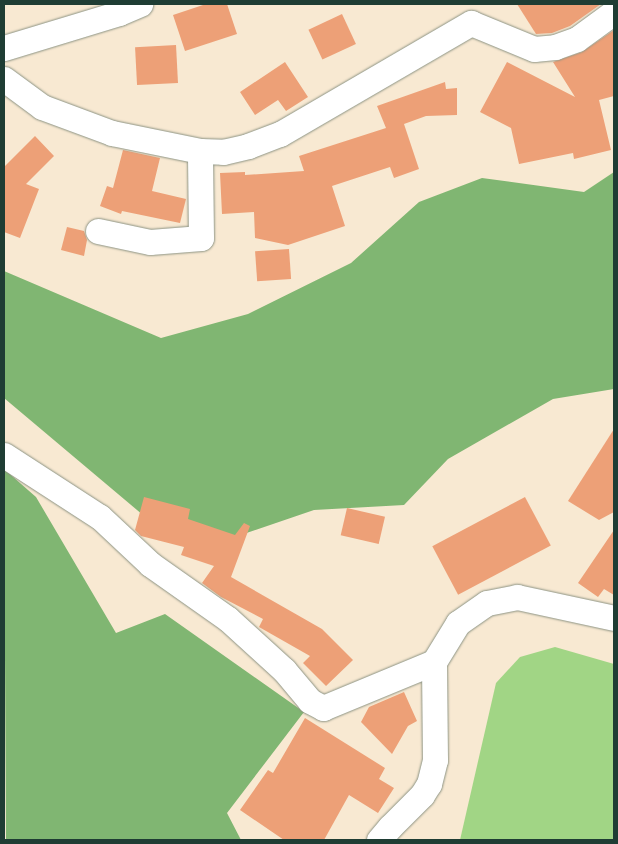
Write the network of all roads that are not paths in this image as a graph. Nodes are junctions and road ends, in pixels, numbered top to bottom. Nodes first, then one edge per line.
1 (140, 4) edge
2 (614, 12) edge
3 (473, 13) edge
4 (4, 48) edge
5 (4, 79) edge
6 (200, 151) junction
7 (98, 231) dead end
8 (4, 455) edge
9 (614, 618) edge
10 (434, 662) junction
11 (379, 840) edge

1 - 4 street
2 - 3 street
3 - 6 street
5 - 6 street
6 - 7 street
8 - 10 street
9 - 10 street
10 - 11 street

